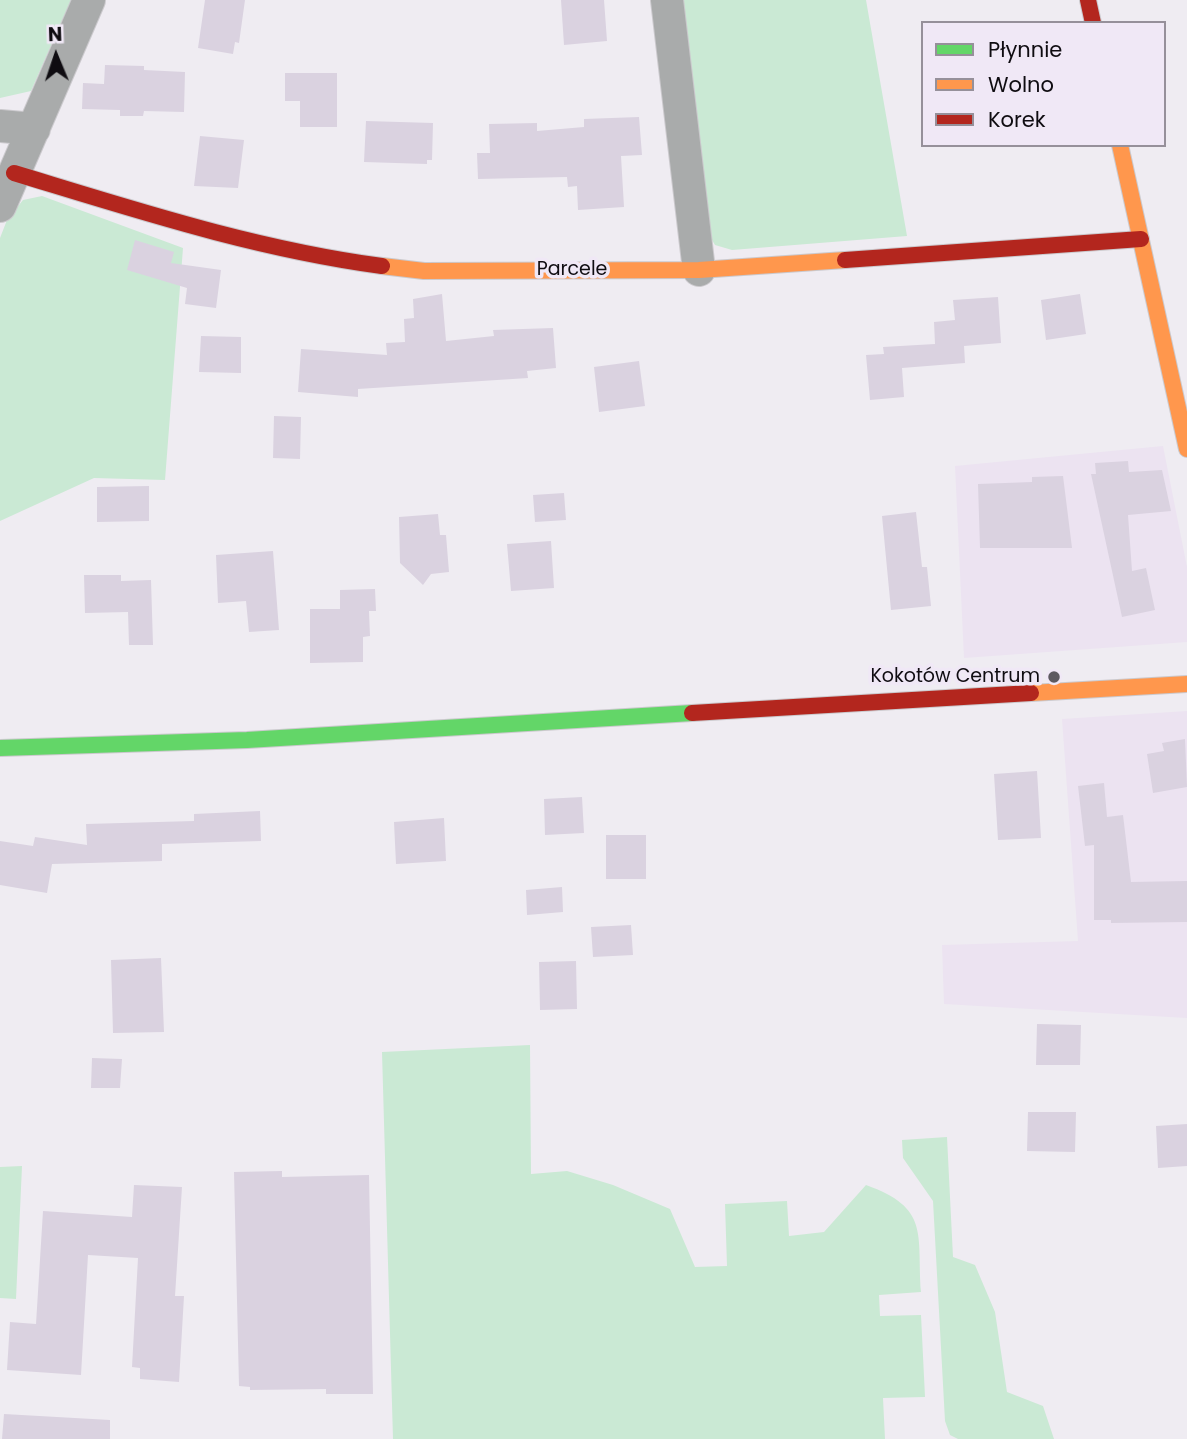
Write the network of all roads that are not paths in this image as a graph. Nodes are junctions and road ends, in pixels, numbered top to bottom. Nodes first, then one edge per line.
1 (89, 0) edge
2 (667, 0) edge
3 (1088, 0) edge
4 (1093, 21) edge
5 (0, 125) edge
6 (34, 130) junction
7 (1120, 147) edge
8 (14, 173) junction
9 (0, 206) edge
10 (1141, 239) junction
11 (699, 270) junction
12 (1187, 449) edge
13 (1187, 684) edge
14 (0, 748) edge

1 - 6 street
2 - 11 street
3 - 4 street
5 - 6 street
6 - 8 street
7 - 10 street
8 - 9 street
8 - 11 street, Parcele
10 - 11 street, Parcele
10 - 12 street
13 - 14 street

